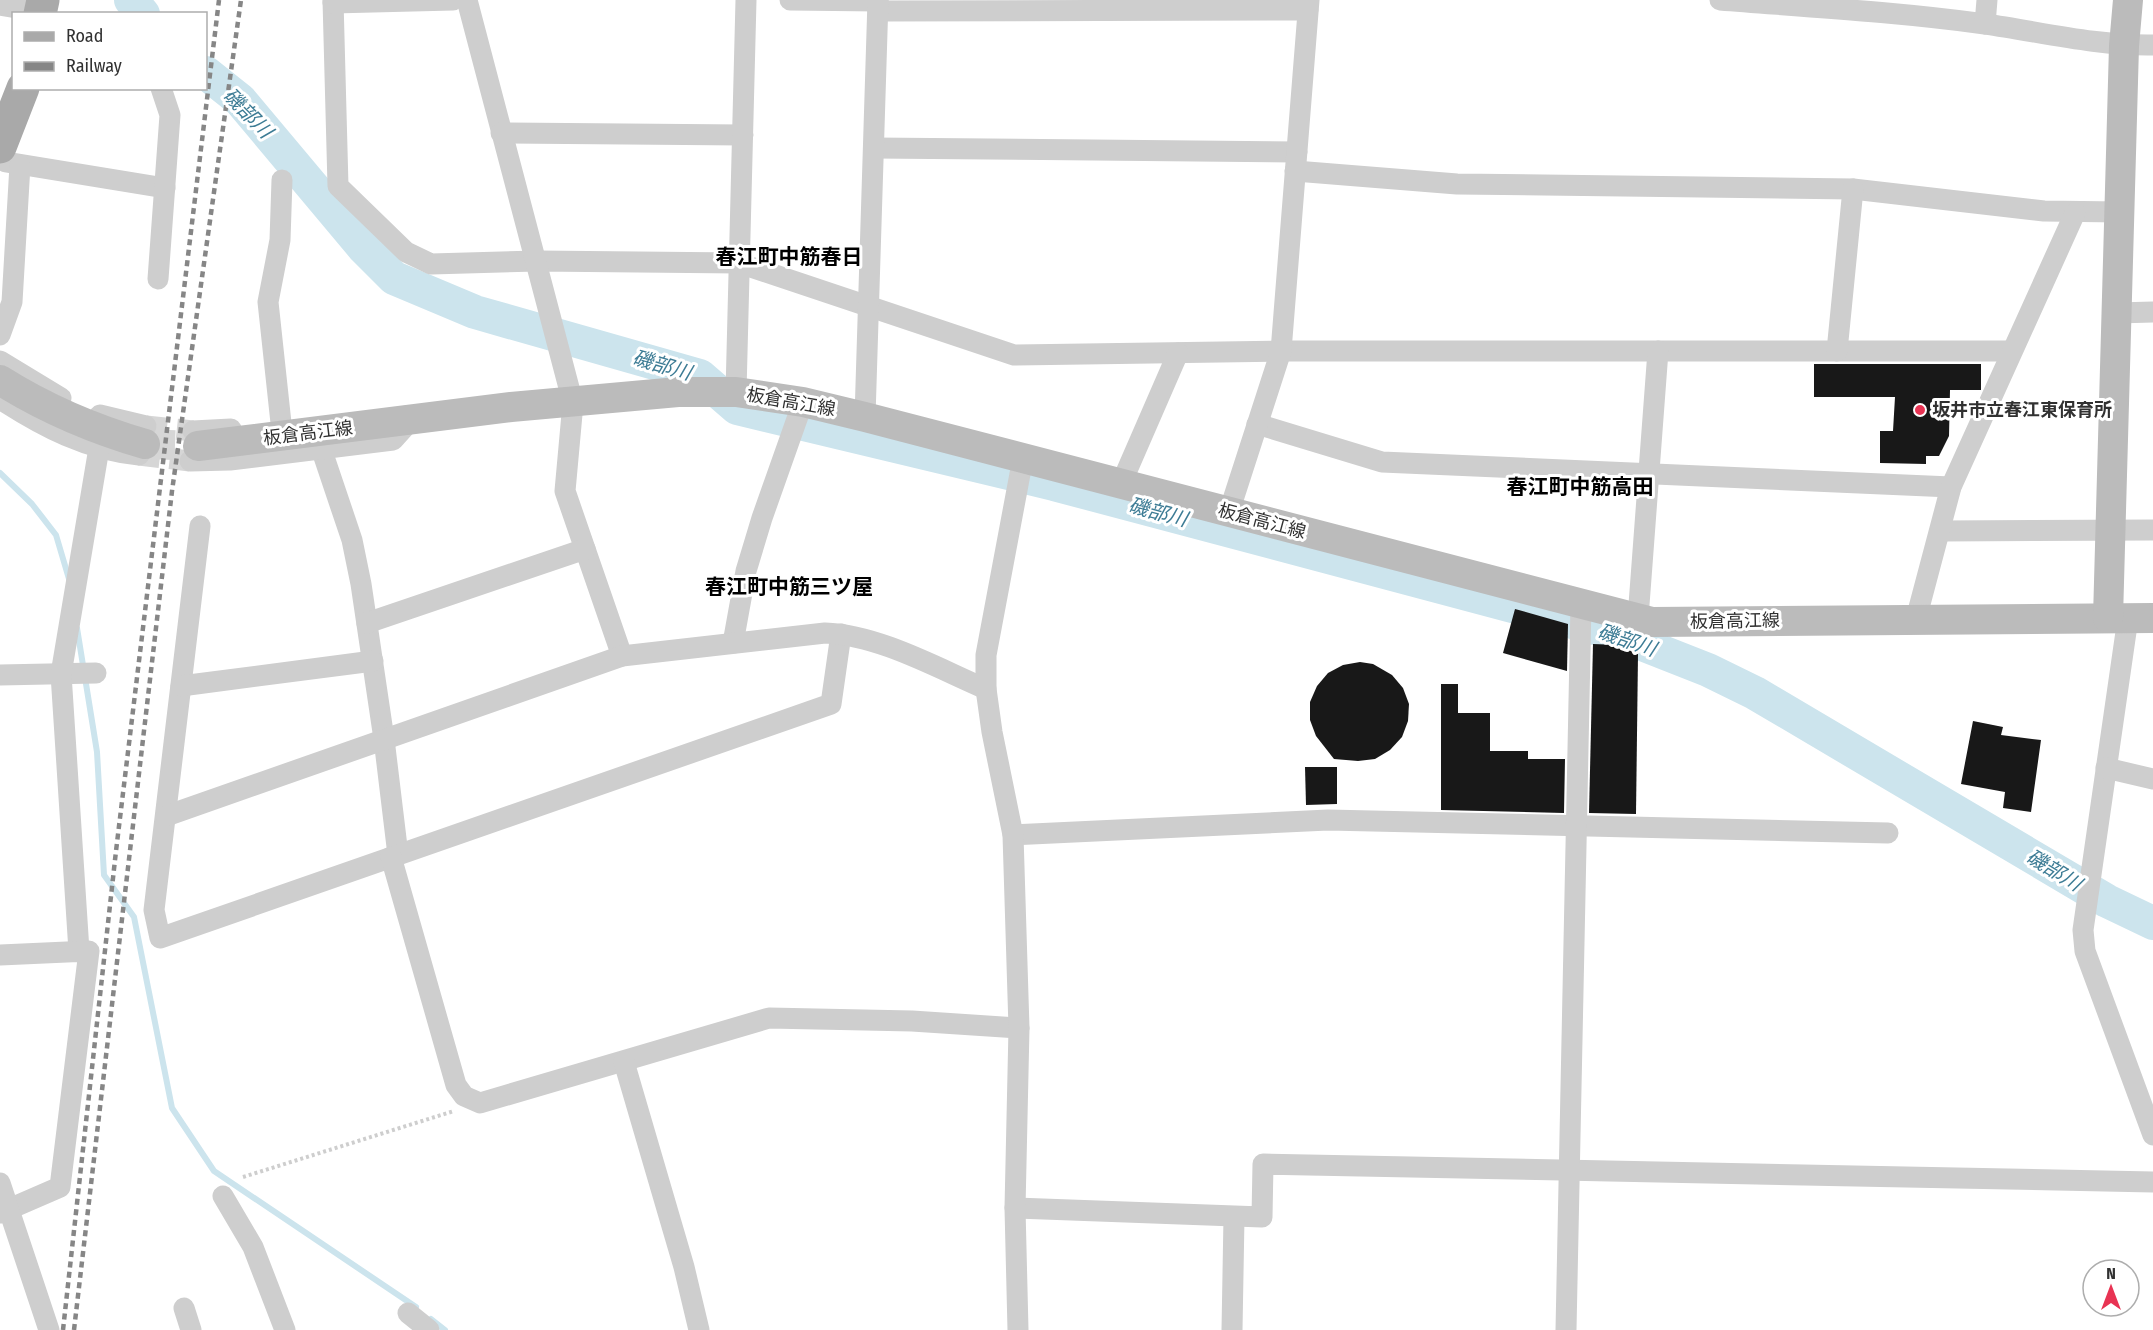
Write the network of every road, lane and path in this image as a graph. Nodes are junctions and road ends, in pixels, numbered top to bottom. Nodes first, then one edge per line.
1 (453, 0) edge
2 (467, 0) edge
3 (746, 0) edge
4 (790, 0) edge
5 (1720, 0) edge
6 (1987, 0) edge
7 (2128, 0) edge
8 (333, 1) edge
9 (878, 4) edge
10 (0, 5) edge
11 (1182, 5) edge
12 (1309, 5) edge
13 (999, 6) edge
14 (1886, 6) edge
15 (41, 9) edge
16 (1984, 24) junction
17 (2139, 45) edge
18 (23, 90) edge
19 (162, 90) edge
20 (501, 134) junction
21 (743, 135) junction
22 (874, 148) junction
23 (7, 158) edge
24 (1296, 161) junction
25 (282, 180) dead end
26 (165, 188) junction
27 (1854, 189) junction
28 (2120, 212) junction
29 (2075, 213) junction
30 (537, 261) junction
31 (740, 263) junction
32 (158, 279) dead end
33 (868, 307) junction
34 (2153, 312) edge
35 (2116, 313) junction
36 (0, 335) edge
37 (1281, 351) junction
38 (1658, 351) junction
39 (1837, 351) junction
40 (2011, 351) junction
41 (1178, 353) junction
42 (0, 361) edge
43 (0, 380) edge
44 (736, 392) junction
45 (0, 399) edge
46 (803, 402) junction
47 (573, 403) junction
48 (865, 417) junction
49 (411, 420) junction
50 (281, 423) junction
51 (1257, 424) junction
52 (143, 442) junction
53 (193, 446) junction
54 (99, 448) junction
55 (321, 448) junction
56 (1023, 458) junction
57 (1651, 474) junction
58 (1121, 484) junction
59 (1951, 487) junction
60 (1229, 513) junction
61 (200, 526) dead end
62 (2153, 530) edge
63 (1940, 531) junction
64 (2110, 531) junction
65 (585, 549) junction
66 (1581, 604) junction
67 (1638, 618) junction
68 (2129, 618) edge
69 (1916, 619) junction
70 (367, 623) junction
71 (841, 634) junction
72 (732, 643) junction
73 (622, 656) junction
74 (373, 661) junction
75 (96, 673) dead end
76 (62, 674) junction
77 (0, 675) edge
78 (181, 686) junction
79 (986, 689) junction
80 (384, 739) junction
81 (2106, 768) junction
82 (2153, 779) edge
83 (166, 816) junction
84 (1574, 827) junction
85 (1888, 833) dead end
86 (1013, 835) junction
87 (395, 856) junction
88 (79, 951) junction
89 (0, 955) edge
90 (1019, 1028) junction
91 (624, 1062) junction
92 (480, 1103) junction
93 (2153, 1135) edge
94 (1569, 1168) junction
95 (243, 1177) dead end
96 (2153, 1182) edge
97 (0, 1184) edge
98 (223, 1196) dead end
99 (1015, 1208) junction
100 (5, 1212) edge
101 (1234, 1217) junction
102 (184, 1308) dead end
103 (408, 1313) dead end
104 (47, 1327) edge
105 (191, 1330) edge
106 (285, 1330) edge
107 (429, 1330) edge
108 (699, 1330) edge
109 (1018, 1330) edge
110 (1232, 1330) edge
111 (1566, 1330) edge

1 - 8 street
2 - 20 street
3 - 21 street
4 - 9 street
5 - 14 street
6 - 16 street
7 - 17 main road
8 - 30 street
9 - 13 street
9 - 22 street
10 - 15 street
11 - 12 street
11 - 13 street
12 - 24 street
14 - 16 street
16 - 17 street
17 - 28 main road
18 - 23 main road
19 - 26 street
20 - 21 street
20 - 30 street
21 - 31 street
22 - 24 street
22 - 33 street
23 - 26 street
23 - 36 street
24 - 27 street
24 - 37 street
25 - 50 street
26 - 32 street
27 - 29 street
27 - 39 street
28 - 29 street
28 - 35 main road
29 - 40 street
30 - 31 street
30 - 47 street
31 - 33 street
31 - 44 street
33 - 41 street
33 - 48 street
34 - 35 street
35 - 64 main road
37 - 38 street
37 - 41 street
37 - 51 street
38 - 39 street
38 - 57 street
39 - 40 street
40 - 59 street
41 - 58 street
42 - 52 street
43 - 52 main road
44 - 46 main road, 板倉高江線
44 - 47 main road, 板倉高江線
45 - 54 street
46 - 48 main road, 板倉高江線
46 - 72 street
47 - 49 main road, 板倉高江線
47 - 65 street
48 - 56 main road, 板倉高江線
49 - 50 street
49 - 53 main road, 板倉高江線
49 - 55 street
50 - 53 street
51 - 57 street
51 - 60 street
52 - 54 street
53 - 55 street
54 - 76 street
55 - 70 street
56 - 58 main road, 板倉高江線
56 - 79 street
57 - 59 street
57 - 67 street
58 - 60 main road, 板倉高江線
59 - 63 street
60 - 66 main road, 板倉高江線
61 - 78 street
62 - 64 street
63 - 64 street
63 - 69 street
64 - 68 main road
65 - 70 street
65 - 73 street
66 - 67 main road, 板倉高江線
66 - 84 street
67 - 69 main road, 板倉高江線
68 - 69 main road, 板倉高江線
68 - 81 street
70 - 74 street
71 - 72 street
71 - 79 street
71 - 87 street
72 - 73 street
73 - 80 street
74 - 78 street
74 - 80 street
75 - 76 street
76 - 77 street
76 - 88 street
78 - 83 street
79 - 86 street
80 - 83 street
80 - 87 street
81 - 82 street
81 - 93 street
83 - 87 street
84 - 85 street
84 - 86 street
84 - 94 street
86 - 90 street
87 - 92 street
88 - 89 street
88 - 100 street
90 - 91 street
90 - 99 street
91 - 92 street
91 - 108 street
92 - 95 path
94 - 96 street
94 - 101 street
94 - 111 street
97 - 100 street
98 - 106 street
99 - 101 street
99 - 109 street
100 - 104 street
101 - 110 street
102 - 105 street
103 - 107 street

